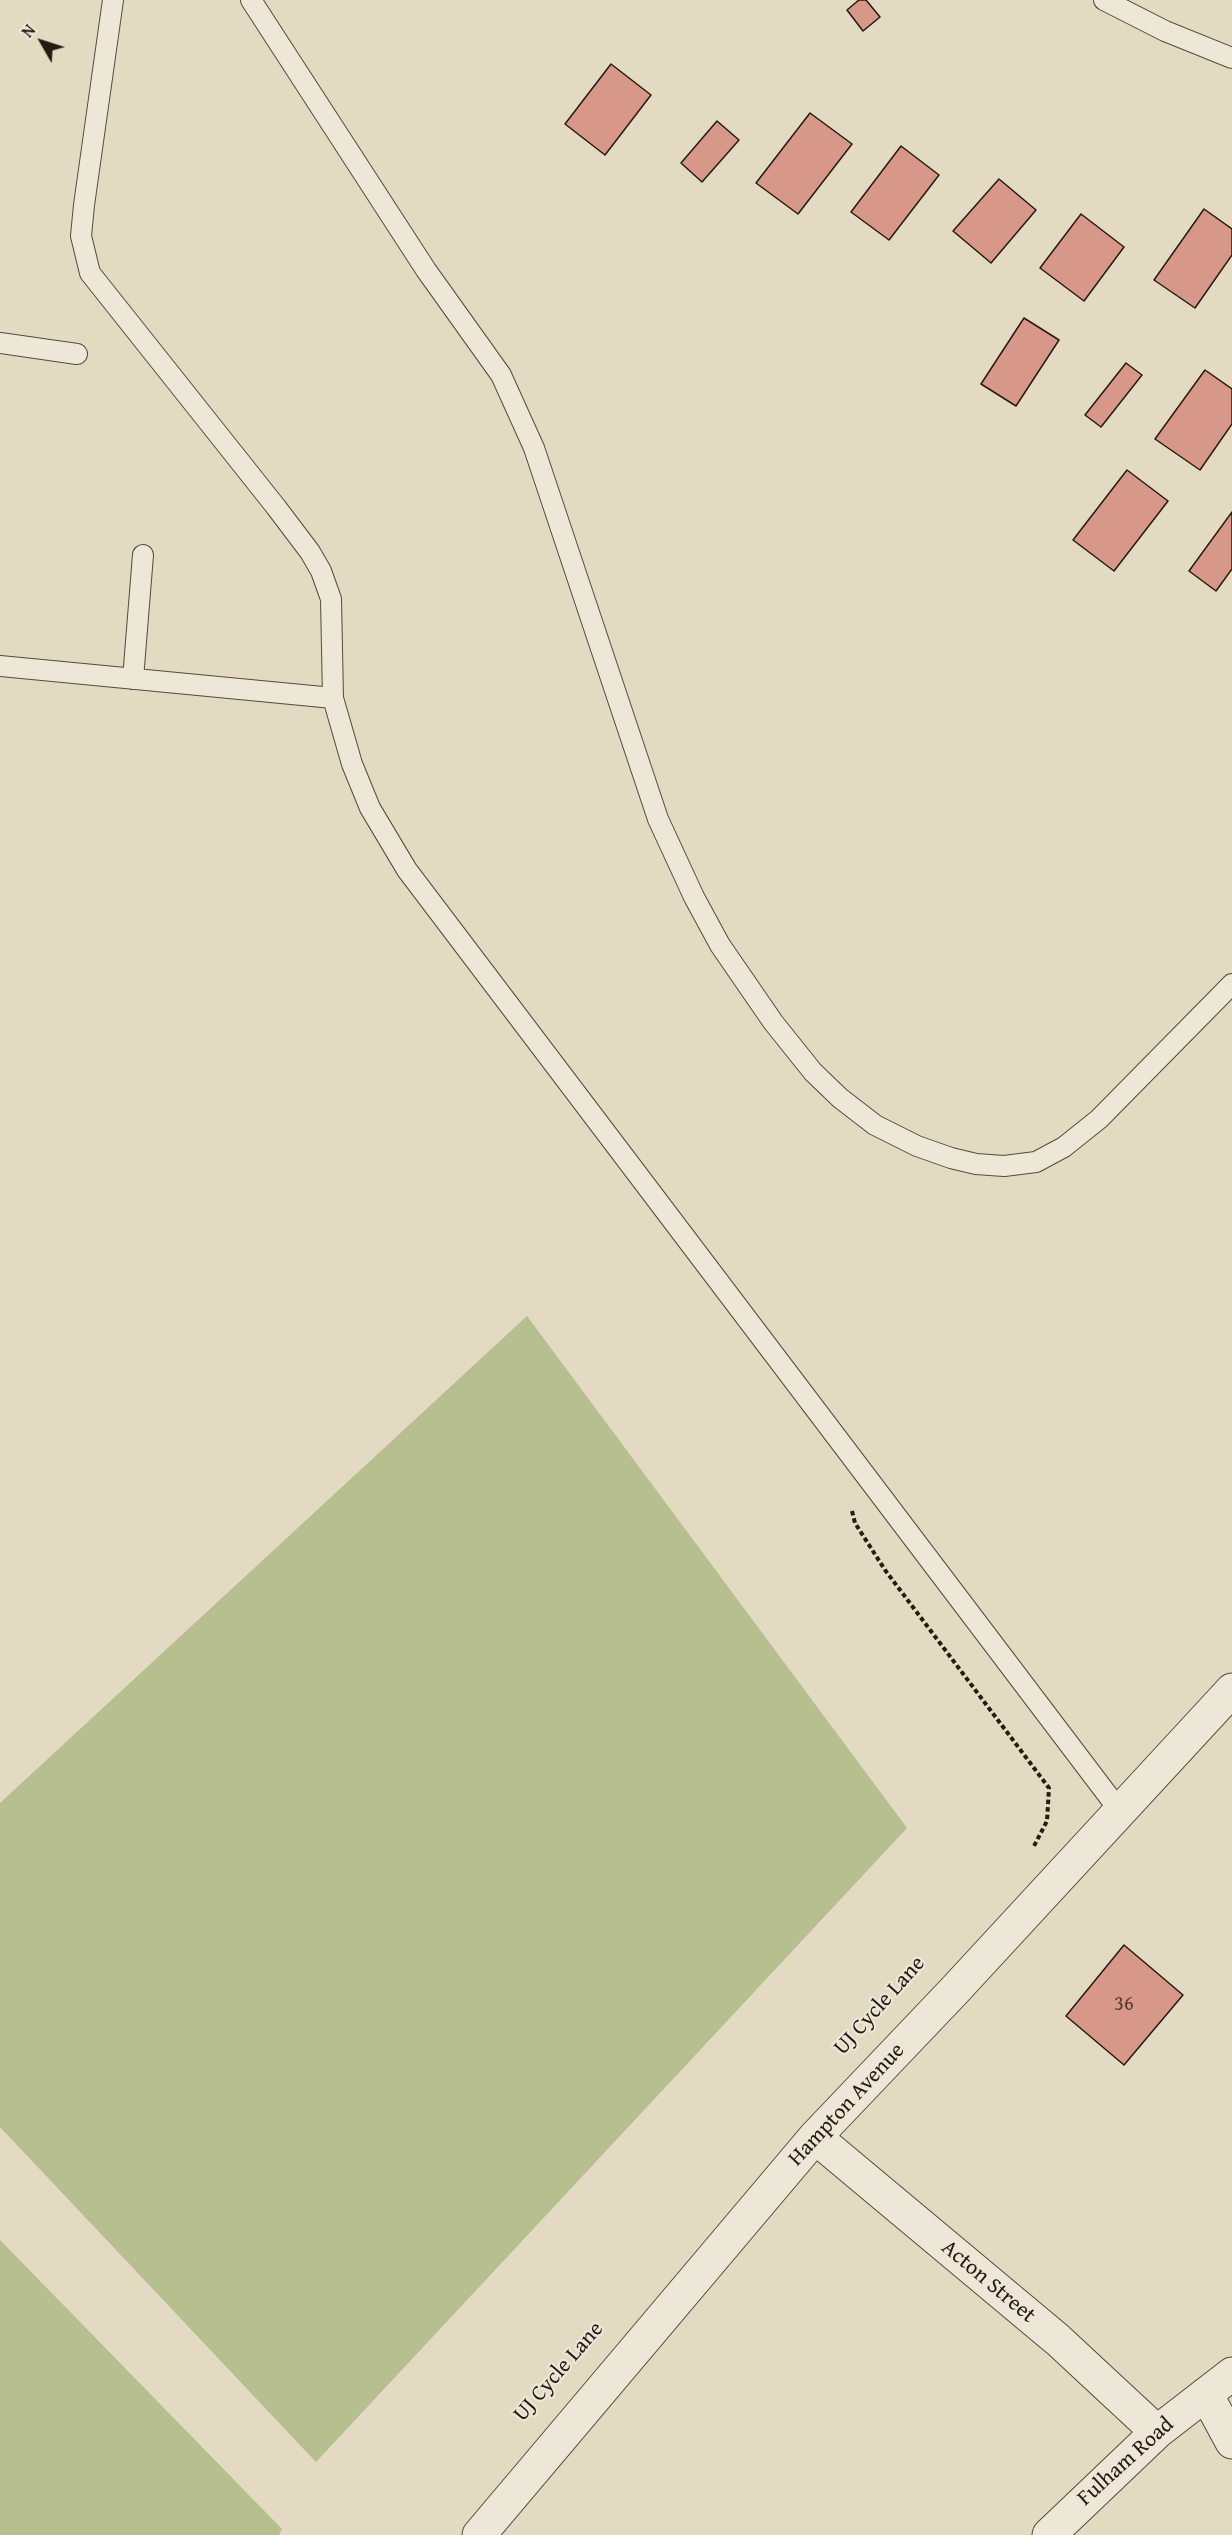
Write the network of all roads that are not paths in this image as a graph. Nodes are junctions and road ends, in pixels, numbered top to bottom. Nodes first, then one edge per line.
1 (113, 0) edge
2 (251, 0) edge
3 (1104, 0) edge
4 (1232, 58) edge
5 (0, 343) edge
6 (77, 354) dead end
7 (143, 555) dead end
8 (0, 666) edge
9 (133, 679) junction
10 (333, 698) junction
11 (1232, 984) edge
12 (1232, 1690) edge
13 (1119, 1810) junction
14 (815, 2137) junction
15 (1232, 2374) edge
16 (1206, 2394) junction
17 (1157, 2432) junction
18 (1232, 2442) edge
19 (479, 2535) edge
20 (1049, 2535) edge

1 - 10 lane
2 - 11 lane
3 - 4 lane
5 - 6 lane
7 - 9 lane
8 - 9 lane
9 - 10 lane
10 - 13 lane
12 - 13 street, Hampton Avenue
13 - 14 street, Hampton Avenue
14 - 17 street, Acton Street
14 - 19 street, Hampton Avenue
15 - 16 street, Fulham Road
16 - 17 street, Fulham Road
16 - 18 street
17 - 20 street, Fulham Road

